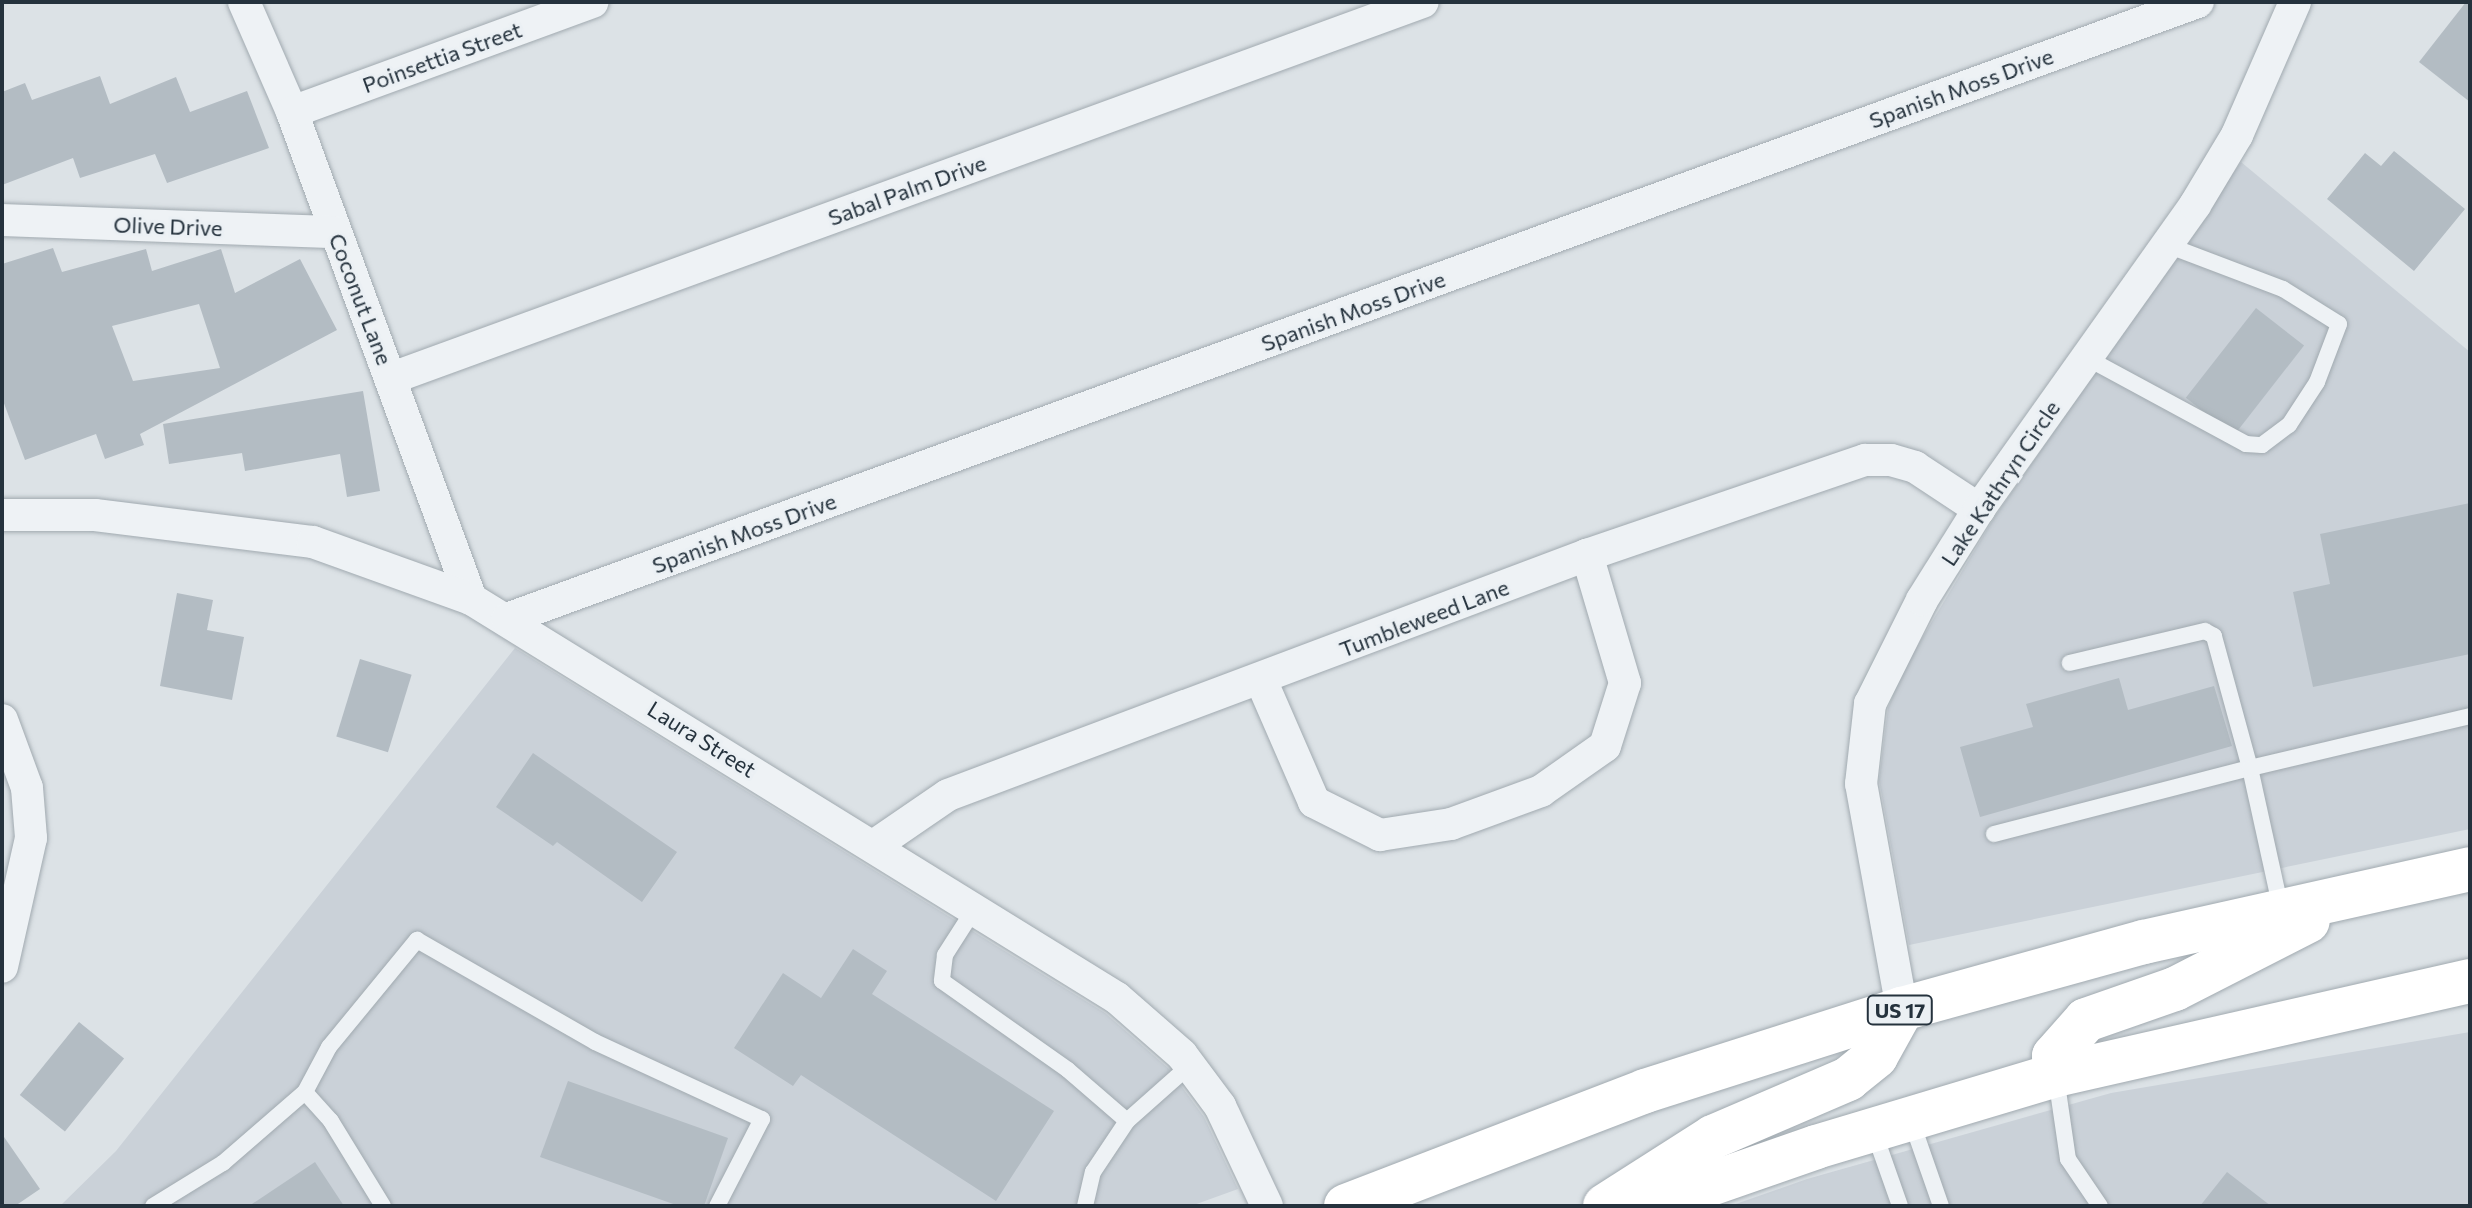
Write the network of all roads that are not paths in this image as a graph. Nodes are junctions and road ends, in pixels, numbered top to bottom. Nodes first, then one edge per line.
1 (244, 2) edge
2 (592, 2) edge
3 (1423, 2) edge
4 (2198, 2) edge
5 (2295, 2) edge
6 (292, 112) junction
7 (2, 220) edge
8 (334, 232) junction
9 (2167, 245) junction
10 (2087, 358) junction
11 (392, 378) junction
12 (1979, 509) junction
13 (2, 515) edge
14 (1587, 555) junction
15 (471, 599) junction
16 (507, 619) junction
17 (2070, 663) dead end
18 (1261, 680) junction
19 (2470, 716) edge
20 (2, 720) edge
21 (2250, 768) junction
22 (1994, 834) dead end
23 (875, 845) junction
24 (2470, 869) edge
25 (2370, 889) junction
26 (975, 908) junction
27 (2281, 910) junction
28 (2, 967) edge
29 (2470, 981) edge
30 (1902, 1009) junction
31 (1190, 1065) junction
32 (2056, 1075) junction
33 (305, 1092) junction
34 (1127, 1121) junction
35 (1892, 1124) junction
36 (153, 1206) edge
37 (383, 1206) edge
38 (717, 1206) edge
39 (1085, 1206) edge
40 (1267, 1206) edge
41 (1346, 1206) edge
42 (1605, 1206) edge
43 (1647, 1206) edge
44 (1900, 1206) edge
45 (1941, 1206) edge
46 (2100, 1206) edge

1 - 6 street, Coconut Lane
2 - 6 street, Poinsettia Street
3 - 11 street, Sabal Palm Drive
4 - 16 street, Spanish Moss Drive
5 - 9 street, Lake Kathryn Circle
6 - 8 street, Coconut Lane
7 - 8 street, Olive Drive
8 - 11 street, Coconut Lane
9 - 10 street, Lake Kathryn Circle
9 - 10 lane
10 - 12 street, Lake Kathryn Circle
11 - 15 street, Coconut Lane
12 - 14 street, Tumbleweed Lane
12 - 30 street, Lake Kathryn Circle
13 - 15 street, Laura Street
14 - 18 street, Tumbleweed Lane
14 - 18 street
15 - 16 street, Laura Street
16 - 23 street, Laura Street
17 - 21 lane
18 - 23 street, Tumbleweed Lane
19 - 21 lane
20 - 28 street
21 - 22 lane
21 - 27 lane
23 - 26 street, Laura Street
24 - 25 main road, US 17
25 - 27 main road, US 17
25 - 32 main road
26 - 31 street, Laura Street
26 - 34 lane
27 - 30 main road, US 17
29 - 32 main road
30 - 41 main road, US 17
30 - 42 main road
31 - 34 lane
31 - 40 street, Laura Street
32 - 35 main road
32 - 46 lane
33 - 36 lane
33 - 37 lane
33 - 38 lane
34 - 39 lane
35 - 43 main road
35 - 44 lane
35 - 45 lane

